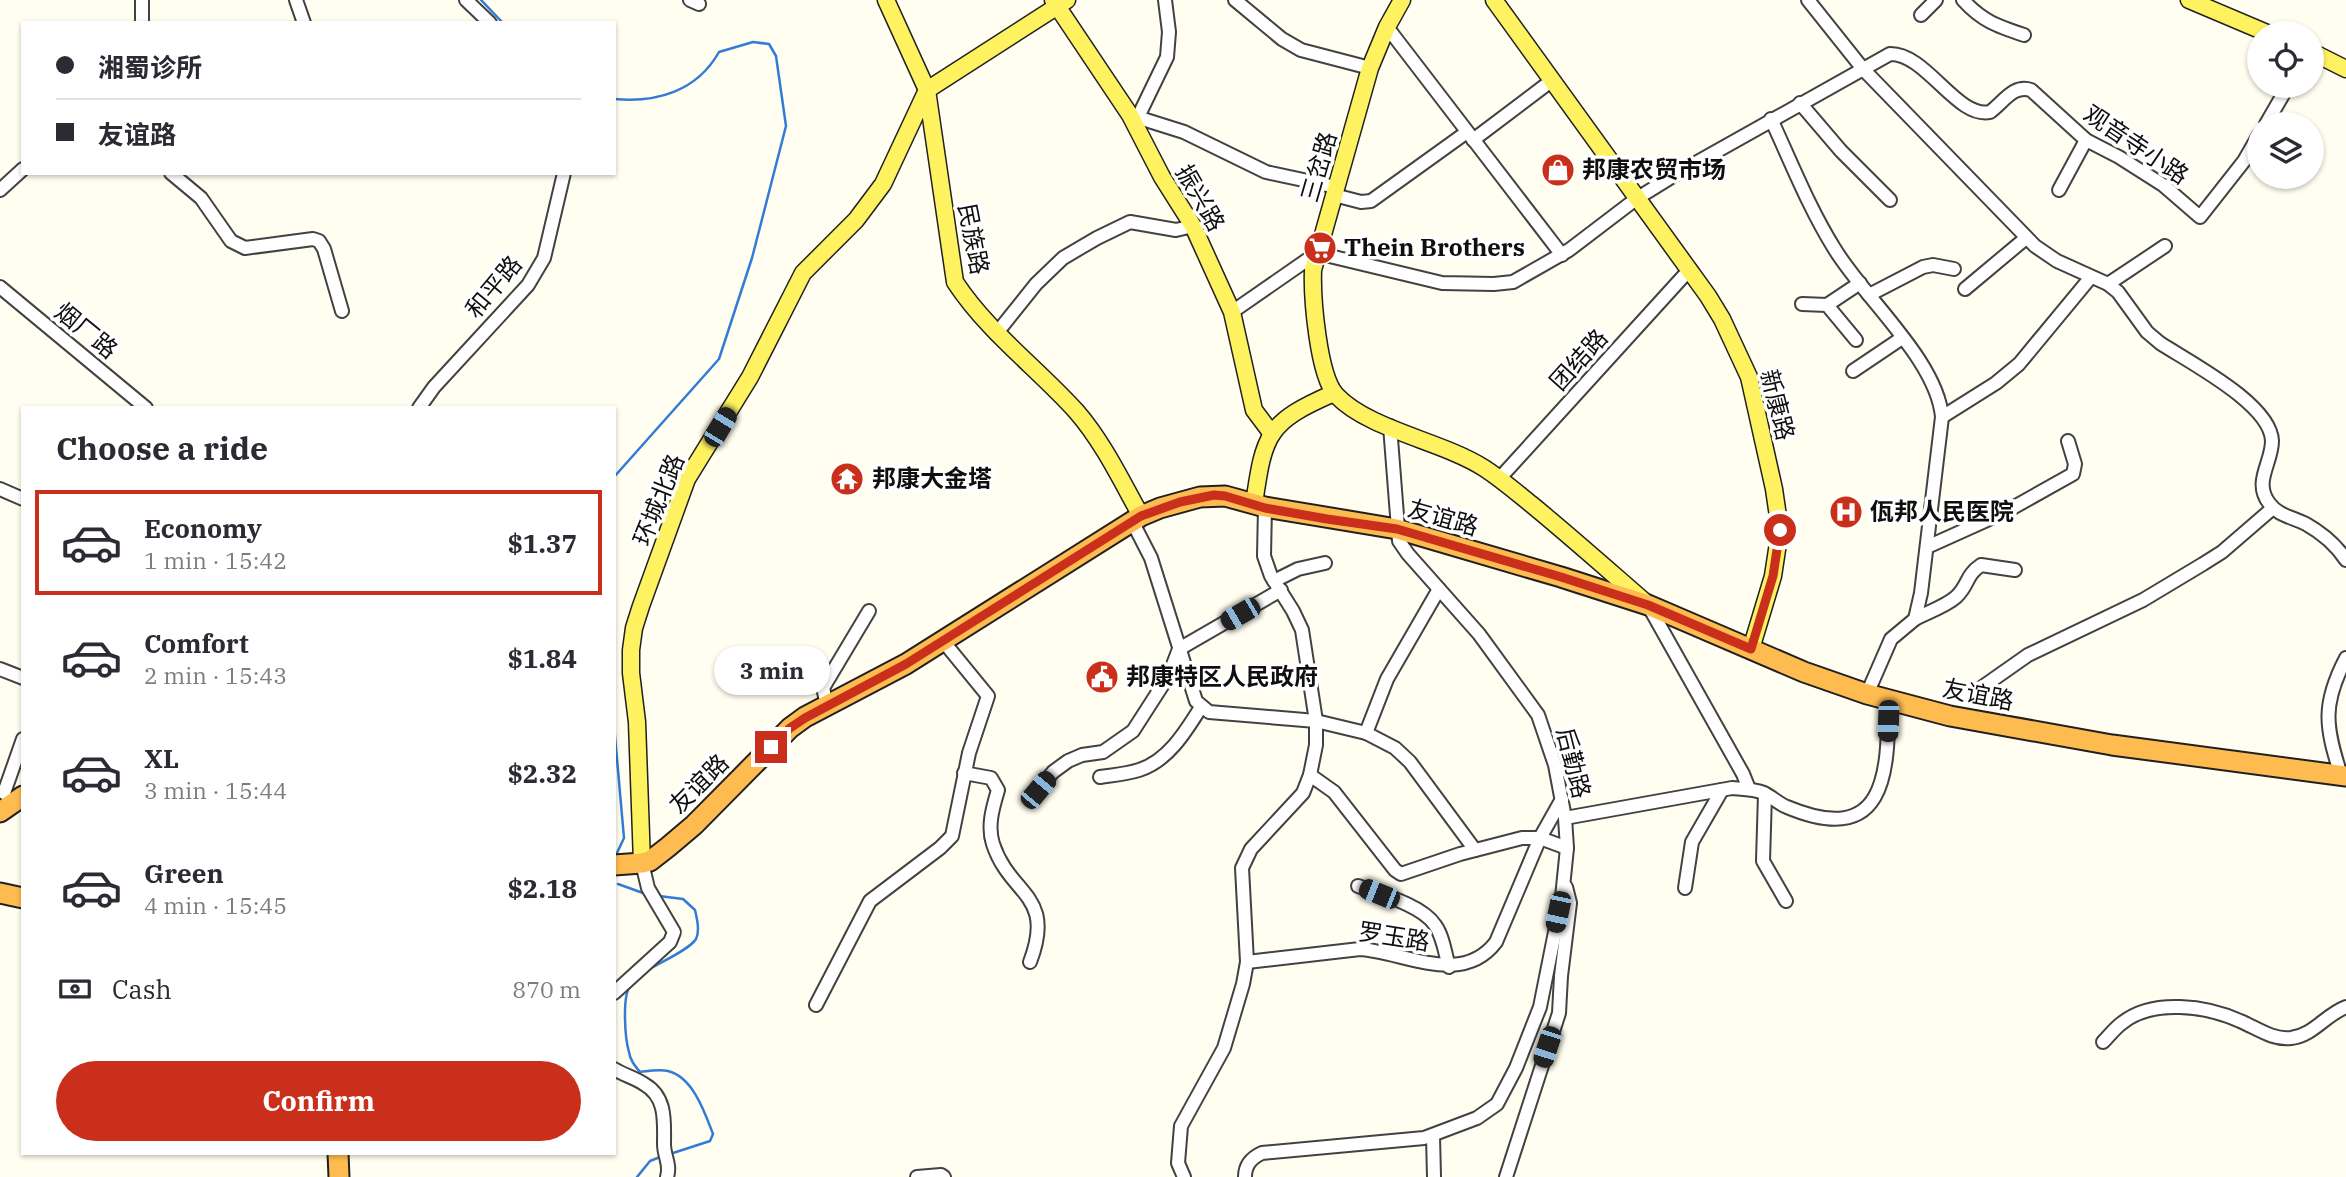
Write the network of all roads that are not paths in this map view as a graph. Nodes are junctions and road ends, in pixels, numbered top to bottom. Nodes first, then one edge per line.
1 (142, 0) edge
2 (296, 0) edge
3 (466, 0) edge
4 (887, 0) edge
5 (1165, 0) edge
6 (1235, 0) edge
7 (1402, 0) edge
8 (1494, 0) edge
9 (1808, 0) edge
10 (1936, 0) edge
11 (1963, 0) edge
12 (2189, 0) edge
13 (1059, 2) edge
14 (1921, 15) dead end
15 (142, 21) edge
16 (303, 21) edge
17 (488, 21) edge
18 (2247, 25) edge
19 (1387, 27) junction
20 (2024, 35) dead end
21 (2324, 58) edge
22 (1370, 68) junction
23 (1863, 69) junction
24 (2346, 69) edge
25 (1551, 82) junction
26 (927, 90) junction
27 (1800, 103) junction
28 (1134, 116) junction
29 (1771, 119) junction
30 (1470, 136) junction
31 (2086, 140) junction
32 (2247, 157) edge
33 (21, 171) edge
34 (173, 175) edge
35 (563, 175) edge
36 (0, 190) edge
37 (2059, 190) dead end
38 (1335, 191) junction
39 (1636, 199) junction
40 (1890, 200) dead end
41 (1193, 226) junction
42 (2026, 238) junction
43 (2165, 246) dead end
44 (1317, 253) junction
45 (1562, 255) junction
46 (1690, 270) junction
47 (1954, 270) dead end
48 (2091, 277) junction
49 (1860, 283) junction
50 (2108, 284) junction
51 (0, 287) edge
52 (1965, 289) dead end
53 (1869, 295) junction
54 (1801, 304) dead end
55 (1827, 305) junction
56 (342, 311) dead end
57 (1232, 312) junction
58 (996, 334) junction
59 (1902, 338) junction
60 (1856, 340) dead end
61 (1853, 371) dead end
62 (1334, 393) junction
63 (144, 406) edge
64 (420, 406) edge
65 (1942, 417) junction
66 (1390, 426) junction
67 (1272, 434) junction
68 (2068, 441) dead end
69 (1499, 479) junction
70 (0, 489) edge
71 (21, 498) edge
72 (1260, 506) junction
73 (2273, 508) junction
74 (1137, 518) junction
75 (1397, 529) junction
76 (1927, 547) junction
77 (2346, 560) edge
78 (1325, 563) dead end
79 (2015, 570) dead end
80 (1277, 585) junction
81 (1439, 589) junction
82 (1648, 605) junction
83 (869, 611) dead end
84 (1915, 619) junction
85 (943, 641) junction
86 (1179, 649) junction
87 (1751, 649) junction
88 (2346, 658) edge
89 (0, 669) edge
90 (21, 677) edge
91 (1981, 688) dead end
92 (1867, 694) junction
93 (1888, 700) junction
94 (827, 705) junction
95 (1201, 707) junction
96 (1316, 721) junction
97 (1366, 733) junction
98 (21, 746) edge
99 (964, 773) junction
100 (1310, 775) junction
101 (2344, 775) edge
102 (1100, 777) dead end
103 (1749, 789) junction
104 (1038, 790) dead end
105 (1722, 790) junction
106 (1765, 794) junction
107 (7, 798) edge
108 (1562, 799) junction
109 (1565, 818) junction
110 (1540, 838) junction
111 (1567, 848) junction
112 (1475, 850) junction
113 (642, 863) junction
114 (616, 865) edge
115 (1563, 881) junction
116 (1358, 886) dead end
117 (1685, 888) dead end
118 (0, 892) edge
119 (21, 897) edge
120 (1786, 901) dead end
121 (1030, 962) dead end
122 (1247, 962) junction
123 (1449, 967) junction
124 (616, 991) edge
125 (816, 1005) dead end
126 (2346, 1007) edge
127 (2103, 1042) dead end
128 (616, 1070) edge
129 (1433, 1136) junction
130 (338, 1155) edge
131 (339, 1177) edge
132 (667, 1177) edge
133 (917, 1177) edge
134 (944, 1177) edge
135 (1184, 1177) edge
136 (1245, 1177) edge
137 (1434, 1177) edge
138 (1506, 1177) edge

1 - 15 street
2 - 16 street
3 - 17 street
4 - 26 main road, 民族路
5 - 28 street
6 - 22 street
7 - 19 main road, 三岔路
8 - 25 main road, 新康路
9 - 23 street
10 - 14 street
11 - 20 street
12 - 18 main road
13 - 26 main road
13 - 28 main road, 振兴路
19 - 22 main road, 三岔路
19 - 30 street
21 - 24 main road
22 - 38 main road, 三岔路
23 - 27 street
23 - 31 street, 观音寺小路
23 - 42 street
25 - 30 street
25 - 39 main road, 新康路
26 - 58 main road, 民族路
26 - 113 main road, 环城北路
27 - 29 street
27 - 40 street
28 - 38 street
28 - 41 main road, 振兴路
29 - 39 street
29 - 49 street
30 - 38 street
30 - 45 street
31 - 32 street, 观音寺小路
31 - 37 street
33 - 36 street
34 - 56 street
35 - 64 street, 和平路
38 - 44 main road, 三岔路
39 - 45 street
39 - 46 main road, 新康路
41 - 57 main road, 振兴路
41 - 58 street
42 - 48 street
42 - 52 street
43 - 50 street
44 - 45 street
44 - 57 street
44 - 62 main road, 三岔路
46 - 69 street, 团结路
46 - 87 main road, 新康路
47 - 53 street
48 - 50 street
48 - 65 street
49 - 53 street
49 - 55 street
50 - 73 street
51 - 63 street, 烟厂路
53 - 59 street
54 - 55 street
55 - 60 street
57 - 67 main road, 振兴路
58 - 74 main road, 民族路
59 - 61 street
59 - 65 street
62 - 66 main road
62 - 67 main road
65 - 76 street
66 - 69 main road
66 - 75 street, 后勤路
67 - 72 main road
68 - 76 street
69 - 82 main road
70 - 71 street
72 - 74 highway, 友谊路
72 - 75 highway, 友谊路
72 - 80 street
73 - 77 street
73 - 91 street
74 - 85 highway, 友谊路
74 - 86 street
75 - 81 street, 后勤路
75 - 82 highway, 友谊路
76 - 84 street
78 - 80 street
79 - 84 street
80 - 86 street
80 - 96 street
81 - 97 street
81 - 108 street, 后勤路
82 - 87 highway, 友谊路
82 - 103 street
83 - 94 street
84 - 92 street
85 - 94 highway, 友谊路
85 - 99 street
86 - 95 street
86 - 104 street
87 - 92 highway, 友谊路
88 - 101 street
89 - 90 street
92 - 93 highway, 友谊路
93 - 101 highway, 友谊路
93 - 106 street, 后勤路
94 - 113 highway, 友谊路
95 - 96 street
95 - 102 street
96 - 97 street
96 - 100 street
97 - 112 street
98 - 107 street
99 - 121 street
99 - 125 street
100 - 112 street
100 - 122 street
103 - 105 street, 后勤路
103 - 106 street, 后勤路
105 - 109 street, 后勤路
105 - 117 street
106 - 120 street
108 - 109 street, 后勤路
108 - 110 street, 罗玉路
109 - 111 street
110 - 111 street
110 - 112 street
110 - 123 street, 罗玉路
111 - 115 street
113 - 114 highway, 友谊路
113 - 124 street
115 - 129 street
115 - 138 street
116 - 123 street
118 - 119 highway
122 - 123 street, 罗玉路
122 - 135 street
126 - 127 street
128 - 132 street
129 - 136 street
129 - 137 street
130 - 131 highway
133 - 134 street

